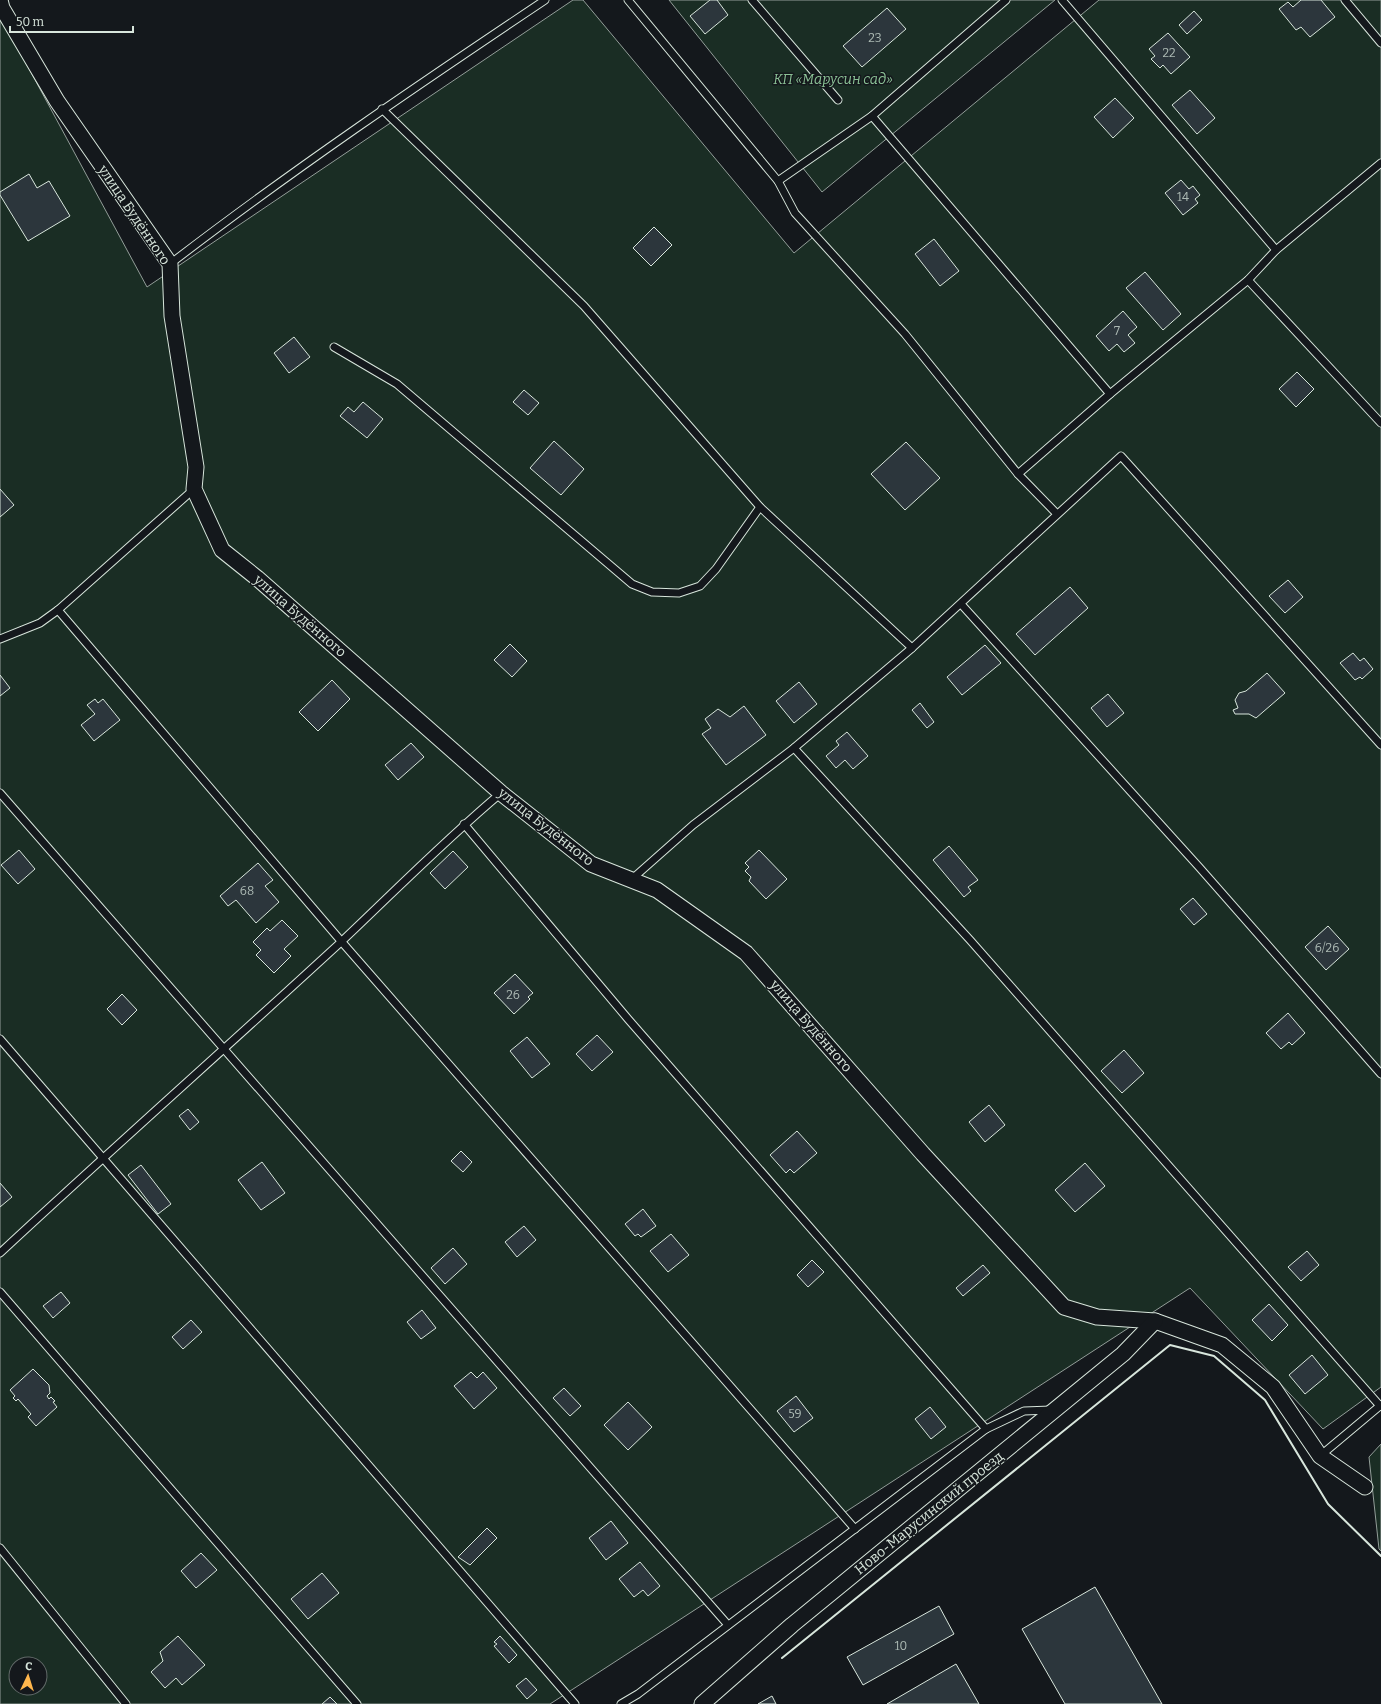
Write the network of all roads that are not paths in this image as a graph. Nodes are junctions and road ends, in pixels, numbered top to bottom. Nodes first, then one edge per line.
1 (0, 0) edge
2 (544, 0) edge
3 (628, 0) edge
4 (752, 0) edge
5 (1006, 0) edge
6 (1062, 0) edge
7 (1345, 0) edge
8 (1381, 43) edge
9 (838, 100) dead end
10 (382, 109) junction
11 (872, 116) junction
12 (1381, 162) edge
13 (778, 181) junction
14 (1276, 250) junction
15 (170, 264) junction
16 (1248, 280) junction
17 (334, 347) dead end
18 (1110, 394) junction
19 (1381, 423) edge
20 (1018, 474) junction
21 (194, 489) junction
22 (760, 507) junction
23 (1057, 514) junction
24 (961, 604) junction
25 (58, 610) junction
26 (0, 639) edge
27 (912, 648) junction
28 (1381, 745) edge
29 (794, 748) junction
30 (0, 793) edge
31 (500, 793) junction
32 (464, 824) junction
33 (632, 879) junction
34 (341, 941) junction
35 (0, 1039) edge
36 (223, 1048) junction
37 (1381, 1074) edge
38 (102, 1157) junction
39 (0, 1253) edge
40 (0, 1292) edge
41 (1155, 1321) junction
42 (1380, 1406) edge
43 (1054, 1410) junction
44 (986, 1429) junction
45 (1320, 1456) junction
46 (1365, 1488) dead end
47 (855, 1529) junction
48 (0, 1548) edge
49 (728, 1625) junction
50 (126, 1704) edge
51 (357, 1704) edge
52 (575, 1704) edge
53 (621, 1704) edge
54 (702, 1704) edge

1 - 15 street, улица Будённого
2 - 10 lane
3 - 13 lane
4 - 9 lane
5 - 11 lane
6 - 14 lane
7 - 8 lane
10 - 15 lane
10 - 22 lane
11 - 13 lane
11 - 18 lane
12 - 14 lane
13 - 20 lane
14 - 16 lane
15 - 21 street, улица Будённого
16 - 18 lane
16 - 19 lane
17 - 22 lane
18 - 20 lane
20 - 23 lane
21 - 25 lane
21 - 31 street, улица Будённого
22 - 27 lane
23 - 24 lane
23 - 28 lane
24 - 27 lane
24 - 37 lane
25 - 26 lane
25 - 34 lane
27 - 29 lane
29 - 33 lane
29 - 42 lane
30 - 36 lane
31 - 32 lane
31 - 33 street, улица Будённого
32 - 34 lane
32 - 44 lane
33 - 41 street, улица Будённого
34 - 36 lane
34 - 47 lane
35 - 38 lane
36 - 38 lane
36 - 49 lane
38 - 39 lane
38 - 52 lane
40 - 51 lane
41 - 43 street, Ново-Марусинский проезд
41 - 45 street, улица Будённого
42 - 45 lane
43 - 44 lane
43 - 54 street, Ново-Марусинский проезд
44 - 47 lane
45 - 46 street, улица Будённого
47 - 49 lane
48 - 50 lane
49 - 53 lane

